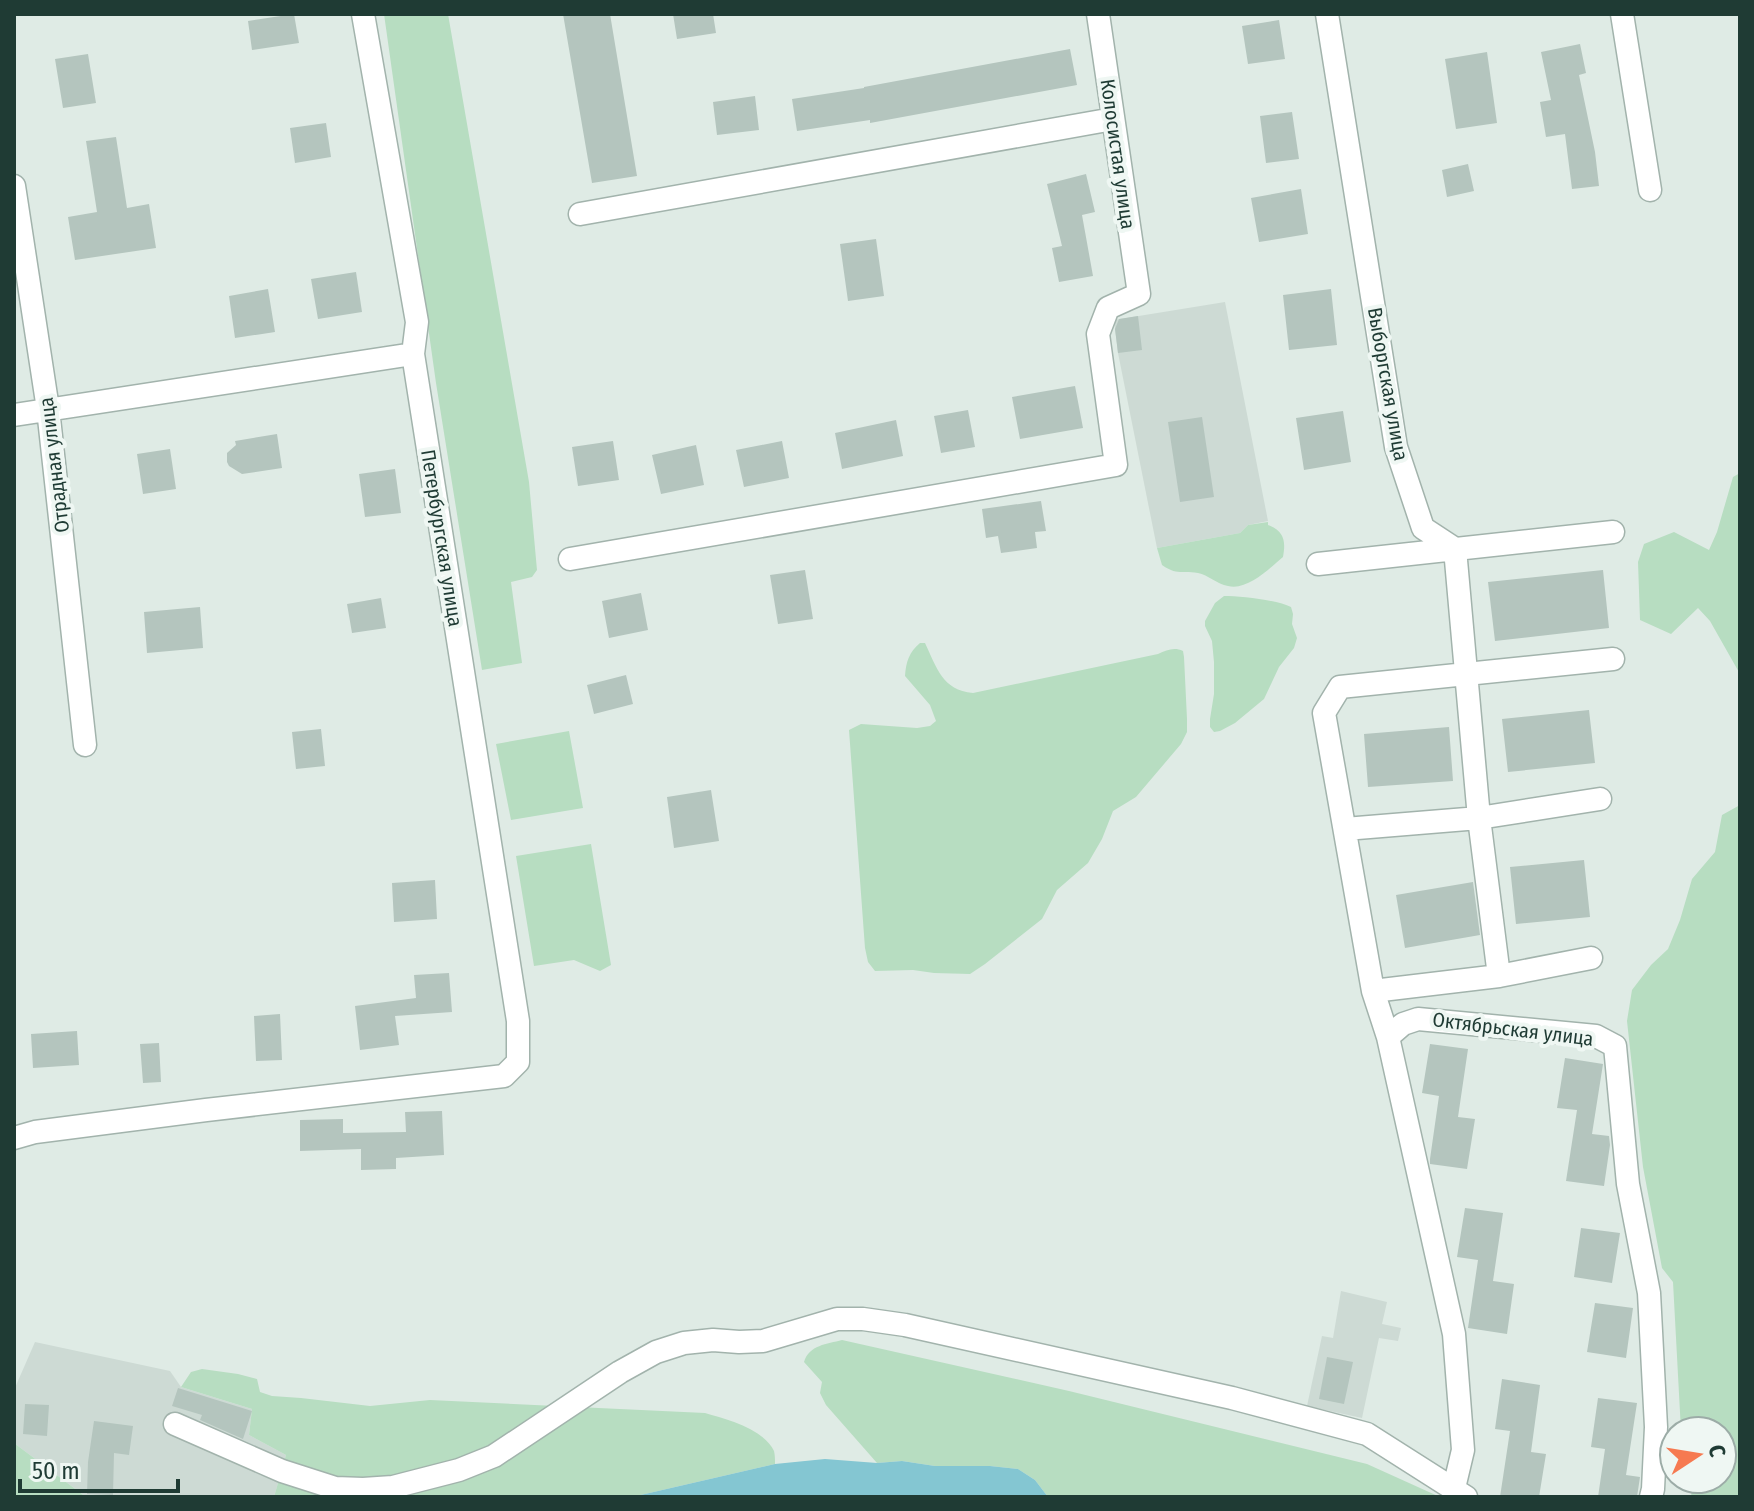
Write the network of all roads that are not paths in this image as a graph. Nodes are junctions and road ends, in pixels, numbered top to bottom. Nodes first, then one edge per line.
1 (363, 14) edge
2 (1098, 14) edge
3 (1327, 14) edge
4 (1622, 14) edge
5 (1113, 119) junction
6 (14, 186) edge
7 (1650, 190) dead end
8 (580, 214) dead end
9 (413, 354) junction
10 (48, 409) junction
11 (14, 415) edge
12 (1613, 532) dead end
13 (1455, 549) junction
14 (570, 559) dead end
15 (1318, 564) dead end
16 (1613, 659) dead end
17 (1466, 674) junction
18 (85, 745) dead end
19 (1600, 799) dead end
20 (1479, 818) junction
21 (1345, 829) junction
22 (1591, 958) dead end
23 (1499, 976) junction
24 (1373, 991) junction
25 (1388, 1037) junction
26 (14, 1138) edge
27 (175, 1424) dead end
28 (1460, 1493) edge
29 (1651, 1497) edge

1 - 9 street, Петербургская улица
2 - 5 street, Колосистая улица
3 - 13 street, Выборгская улица
4 - 7 street
5 - 8 street
5 - 14 street, Колосистая улица
6 - 10 street, Отрадная улица
9 - 10 street
9 - 26 street, Петербургская улица
10 - 11 street
10 - 18 street, Отрадная улица
12 - 13 street
13 - 15 street
13 - 17 street
16 - 17 street
17 - 20 street
17 - 21 street
19 - 20 street
20 - 21 street
20 - 23 street
21 - 24 street
22 - 23 street
23 - 24 street
24 - 25 street
25 - 28 street
25 - 29 street, Октябрьская улица
27 - 28 street

